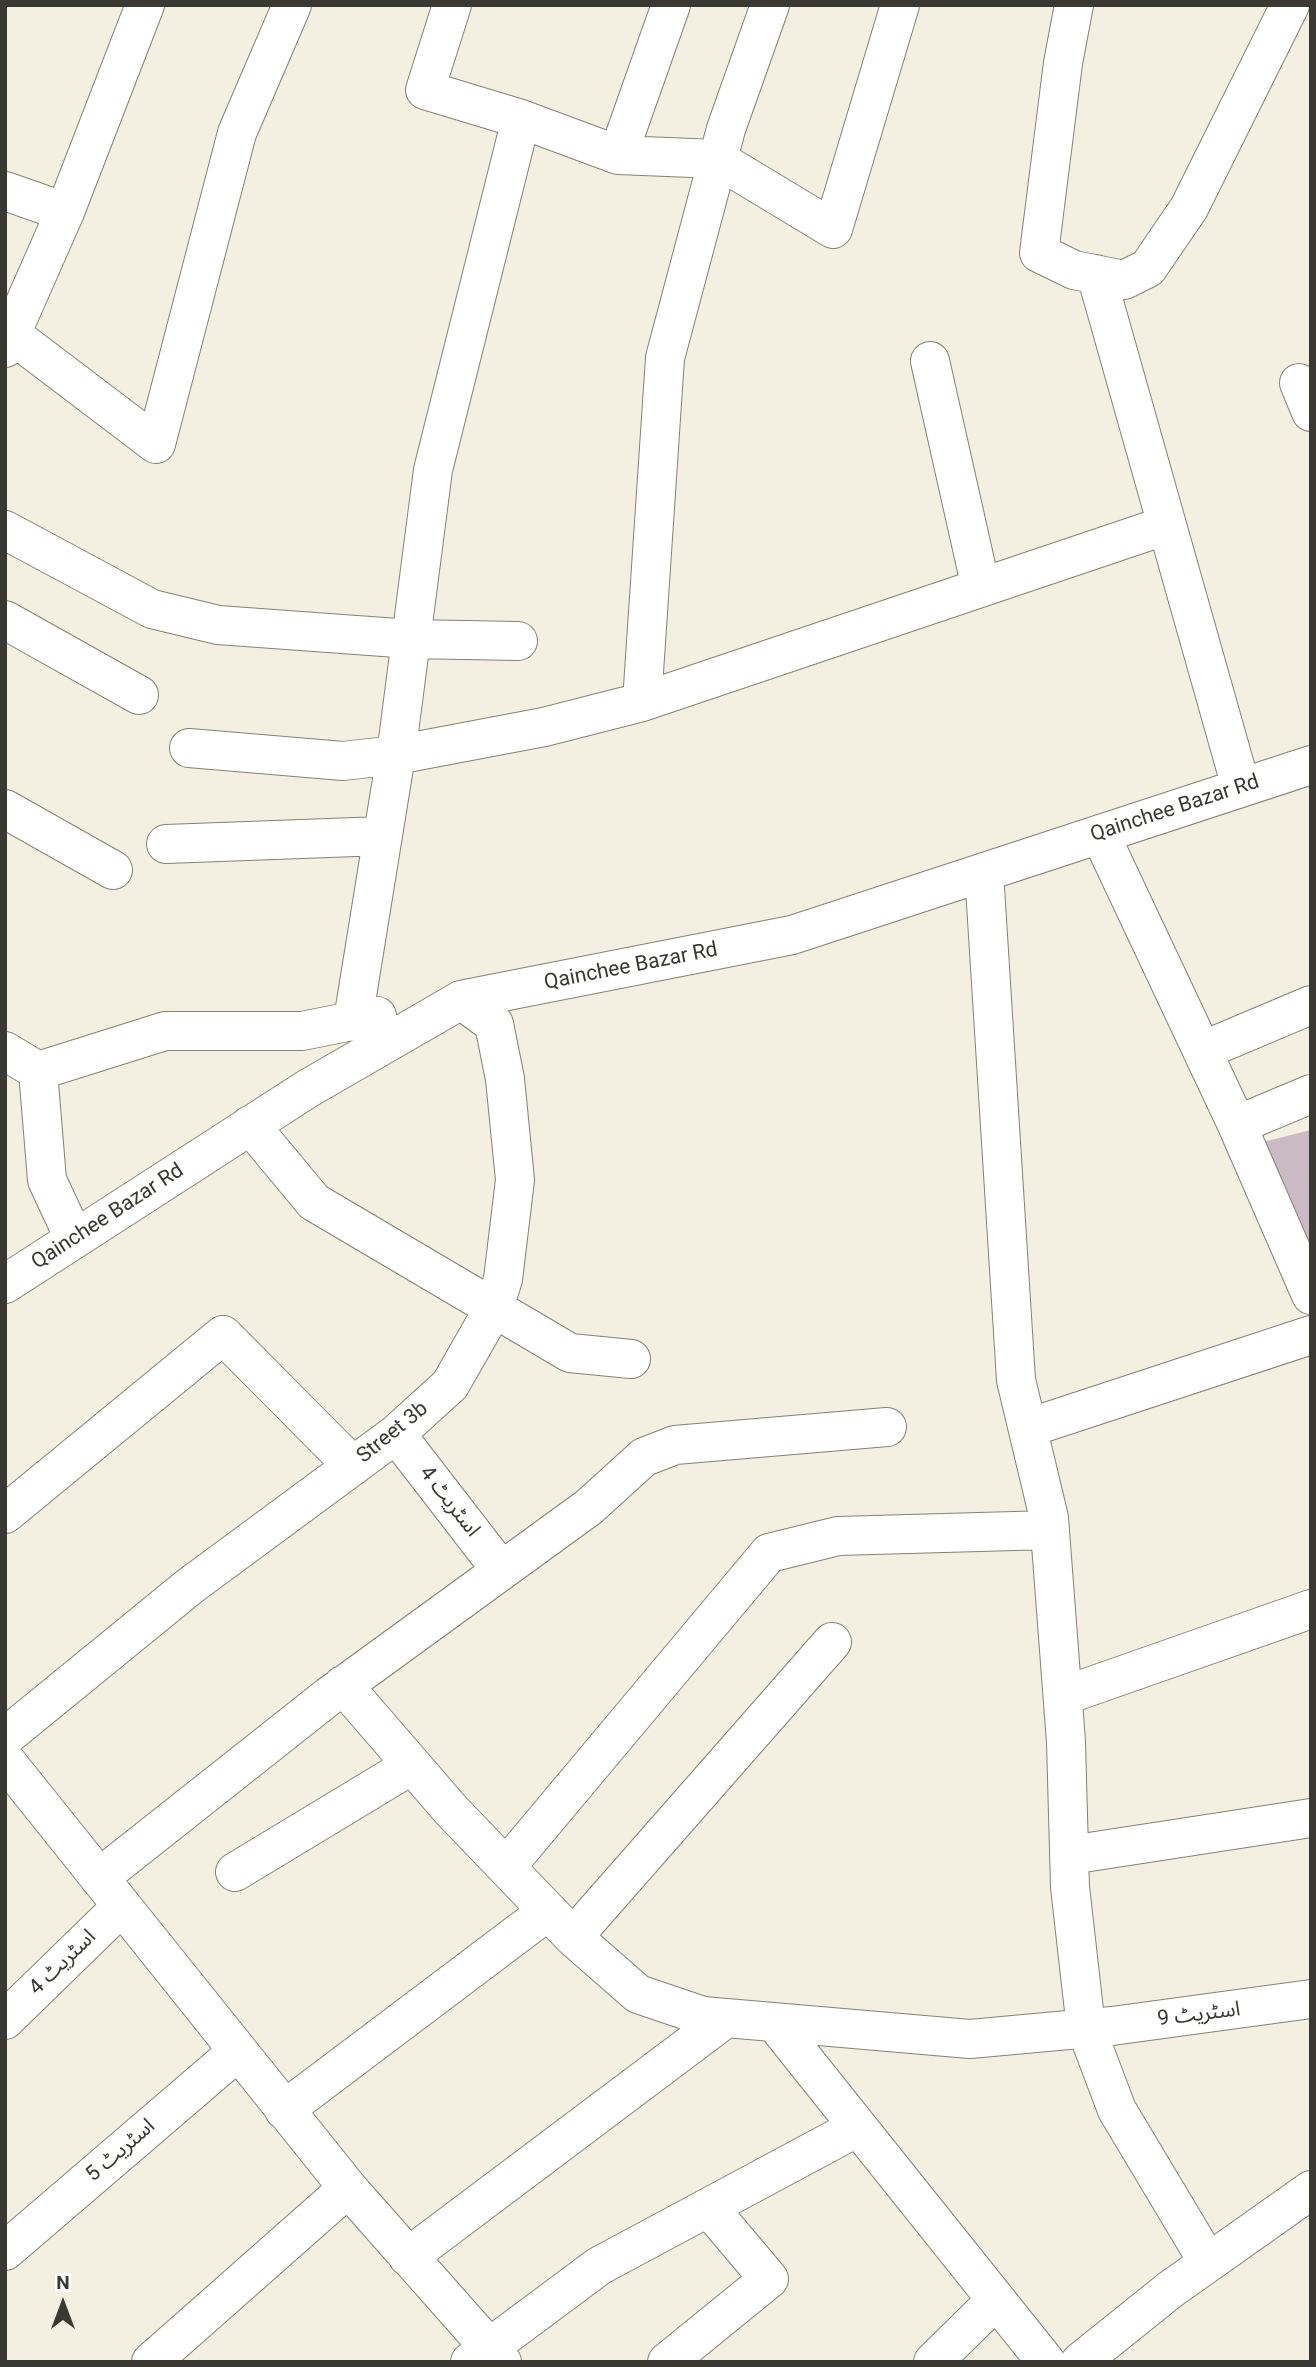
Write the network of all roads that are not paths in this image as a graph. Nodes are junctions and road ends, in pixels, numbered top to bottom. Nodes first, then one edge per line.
1 (145, 5) edge
2 (292, 5) edge
3 (452, 5) edge
4 (671, 5) edge
5 (770, 5) edge
6 (900, 5) edge
7 (1074, 5) edge
8 (1290, 5) edge
9 (522, 119) junction
10 (618, 155) junction
11 (718, 159) junction
12 (5, 191) edge
13 (65, 212) junction
14 (1096, 274) junction
15 (8, 341) edge
16 (930, 360) dead end
17 (1167, 525) junction
18 (5, 530) edge
19 (981, 588) junction
20 (5, 620) edge
21 (411, 639) junction
22 (518, 641) dead end
23 (139, 695) dead end
24 (642, 702) junction
25 (189, 748) dead end
26 (396, 755) junction
27 (1304, 777) edge
28 (1241, 788) junction
29 (5, 810) edge
30 (1100, 834) junction
31 (383, 836) junction
32 (166, 844) dead end
33 (113, 870) dead end
34 (984, 872) junction
35 (461, 1000) junction
36 (1311, 1005) edge
37 (353, 1020) junction
38 (1202, 1051) junction
39 (17, 1062) edge
40 (1311, 1094) edge
41 (250, 1125) junction
42 (1237, 1125) junction
43 (74, 1238) junction
44 (5, 1284) edge
45 (1311, 1295) edge
46 (494, 1308) junction
47 (1311, 1335) edge
48 (631, 1359) dead end
49 (887, 1427) dead end
50 (1028, 1428) junction
51 (397, 1434) junction
52 (353, 1466) junction
53 (5, 1514) edge
54 (1050, 1530) junction
55 (502, 1570) junction
56 (1311, 1609) edge
57 (832, 1642) dead end
58 (343, 1685) junction
59 (1063, 1696) junction
60 (5, 1737) edge
61 (5, 1760) edge
62 (412, 1765) junction
63 (1311, 1818) edge
64 (1070, 1855) junction
65 (506, 1867) junction
66 (235, 1872) dead end
67 (110, 1892) junction
68 (561, 1924) junction
69 (1311, 1999) edge
70 (726, 2018) junction
71 (5, 2021) edge
72 (775, 2022) junction
73 (1086, 2028) junction
74 (237, 2052) junction
75 (284, 2110) junction
76 (858, 2127) junction
77 (348, 2188) junction
78 (1311, 2190) edge
79 (709, 2208) junction
80 (5, 2251) edge
81 (408, 2257) junction
82 (1208, 2262) junction
83 (996, 2300) junction
84 (486, 2356) edge
85 (151, 2362) edge
86 (667, 2362) edge
87 (933, 2362) edge
88 (1046, 2362) edge
89 (1080, 2362) edge

1 - 13 street
2 - 15 street
3 - 9 street
4 - 10 street
5 - 11 street
6 - 11 street
7 - 14 street
8 - 14 street
9 - 10 street
9 - 21 street
10 - 11 street
11 - 24 street
12 - 13 street
13 - 15 street
14 - 17 street
16 - 19 street
17 - 19 street
17 - 28 street
18 - 21 street
19 - 24 street
20 - 23 street
21 - 22 street
21 - 26 street
24 - 26 street
25 - 26 street
26 - 31 street
27 - 28 street, Qainchee Bazar Rd
28 - 30 street, Qainchee Bazar Rd
29 - 33 street
30 - 34 street, Qainchee Bazar Rd
30 - 38 street
31 - 32 street
31 - 37 street
34 - 35 street, Qainchee Bazar Rd
34 - 50 street
35 - 37 street
35 - 41 street, Qainchee Bazar Rd
35 - 46 street, Street 3b
36 - 38 street
37 - 39 street
38 - 42 street
39 - 43 street
40 - 42 street
41 - 43 street, Qainchee Bazar Rd
41 - 46 street
42 - 45 street
43 - 44 street, Qainchee Bazar Rd
46 - 48 street
46 - 51 street, Street 3b
47 - 50 street
49 - 55 street, اسٹریٹ 4
50 - 54 street
51 - 52 street, Street 3b
51 - 55 street, اسٹریٹ 4
52 - 53 street
52 - 60 street, Street 3b
54 - 59 street
54 - 65 street
55 - 58 street, اسٹریٹ 4
56 - 59 street
57 - 68 street
58 - 62 street, اسٹریٹ 9
58 - 67 street, اسٹریٹ 4
59 - 64 street
61 - 67 street
62 - 65 street, اسٹریٹ 9
62 - 66 street
63 - 64 street
64 - 73 street
65 - 68 street, اسٹریٹ 9
67 - 71 street, اسٹریٹ 4
67 - 74 street
68 - 70 street, اسٹریٹ 9
68 - 75 street
69 - 73 street, اسٹریٹ 9
70 - 72 street, اسٹریٹ 9
70 - 81 street
72 - 73 street, اسٹریٹ 9
72 - 76 street
73 - 82 street
74 - 75 street
74 - 80 street, اسٹریٹ 5
75 - 77 street
76 - 79 street
76 - 83 street
77 - 81 street
77 - 85 street
78 - 82 street
79 - 84 street
79 - 86 street
81 - 84 street
82 - 89 street
83 - 87 street
83 - 88 street

